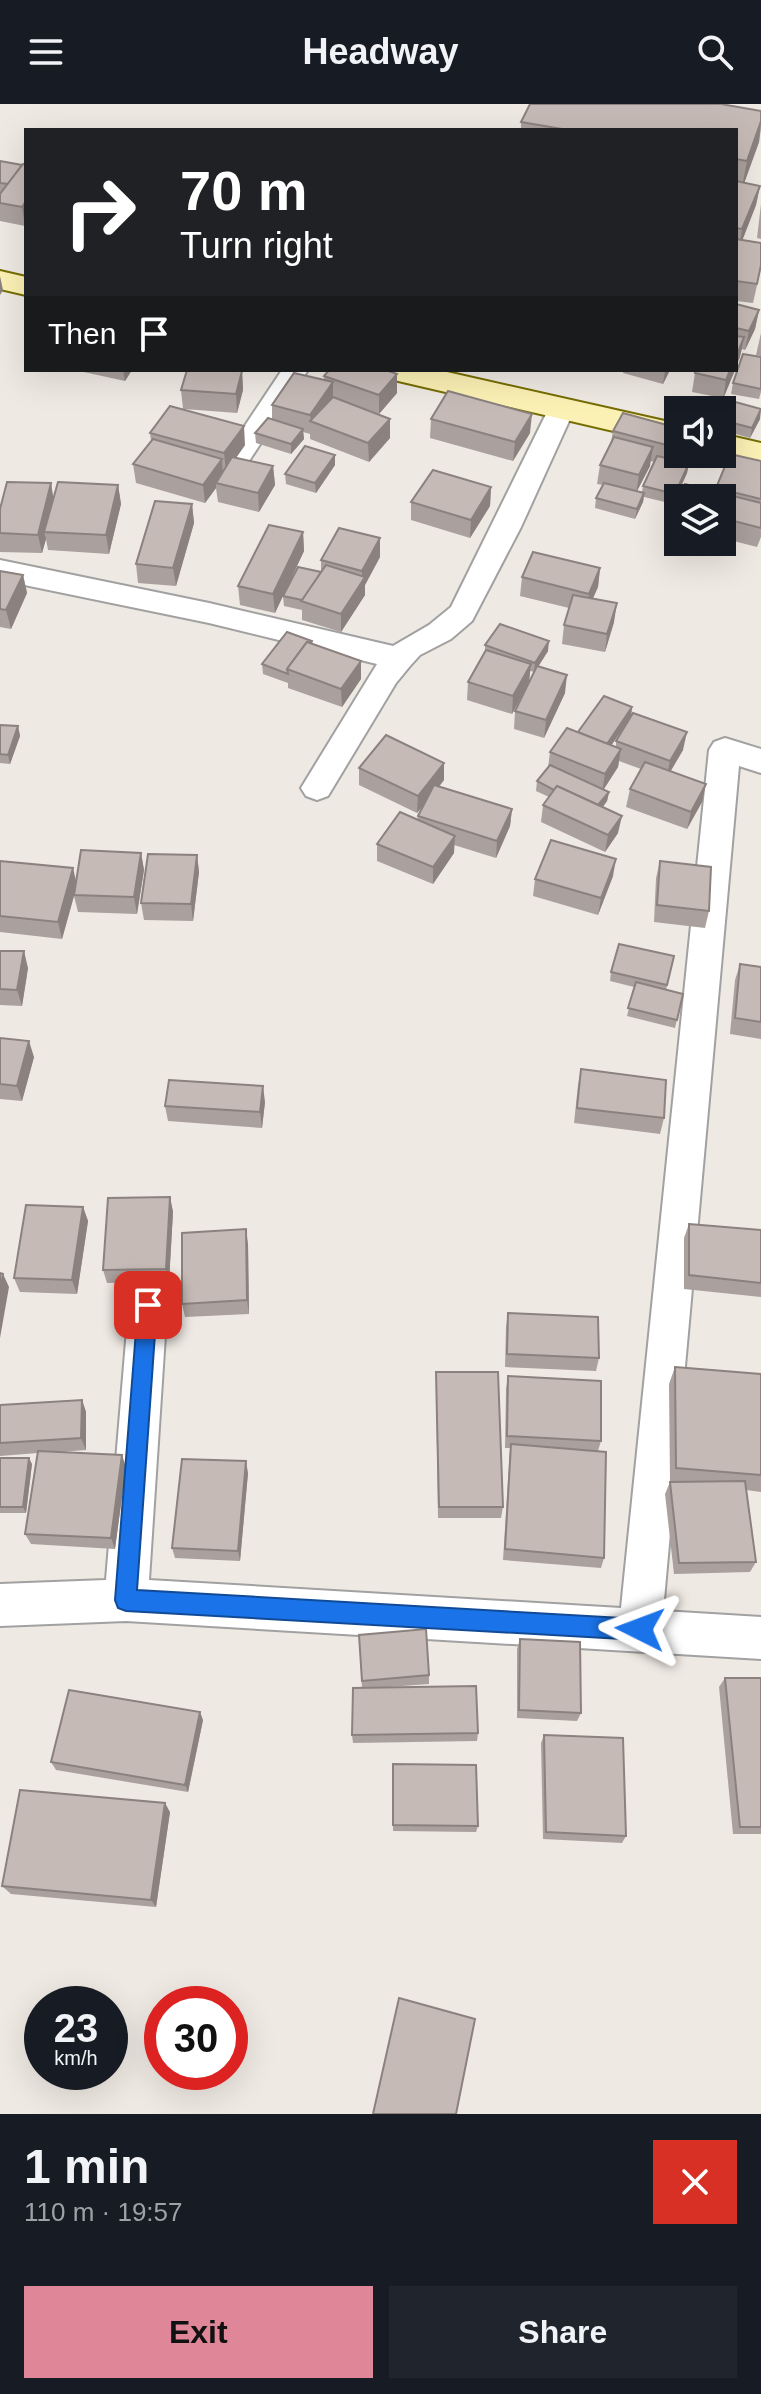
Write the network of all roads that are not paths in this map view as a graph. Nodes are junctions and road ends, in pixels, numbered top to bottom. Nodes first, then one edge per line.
1 (0, 280) edge
2 (24, 286) edge
3 (294, 372) edge
4 (403, 372) edge
5 (562, 408) junction
6 (664, 432) edge
7 (736, 448) edge
8 (761, 454) edge
9 (232, 466) edge
10 (0, 570) edge
11 (399, 658) junction
12 (761, 761) edge
13 (317, 788) dead end
14 (148, 1305) dead end
15 (126, 1600) junction
16 (0, 1605) edge
17 (640, 1629) junction
18 (761, 1638) edge

1 - 2 street
3 - 9 street
4 - 5 street
5 - 6 street
5 - 11 street
7 - 8 street
10 - 11 street
11 - 13 street
12 - 17 street
14 - 15 street
15 - 16 street
15 - 17 street
17 - 18 street

